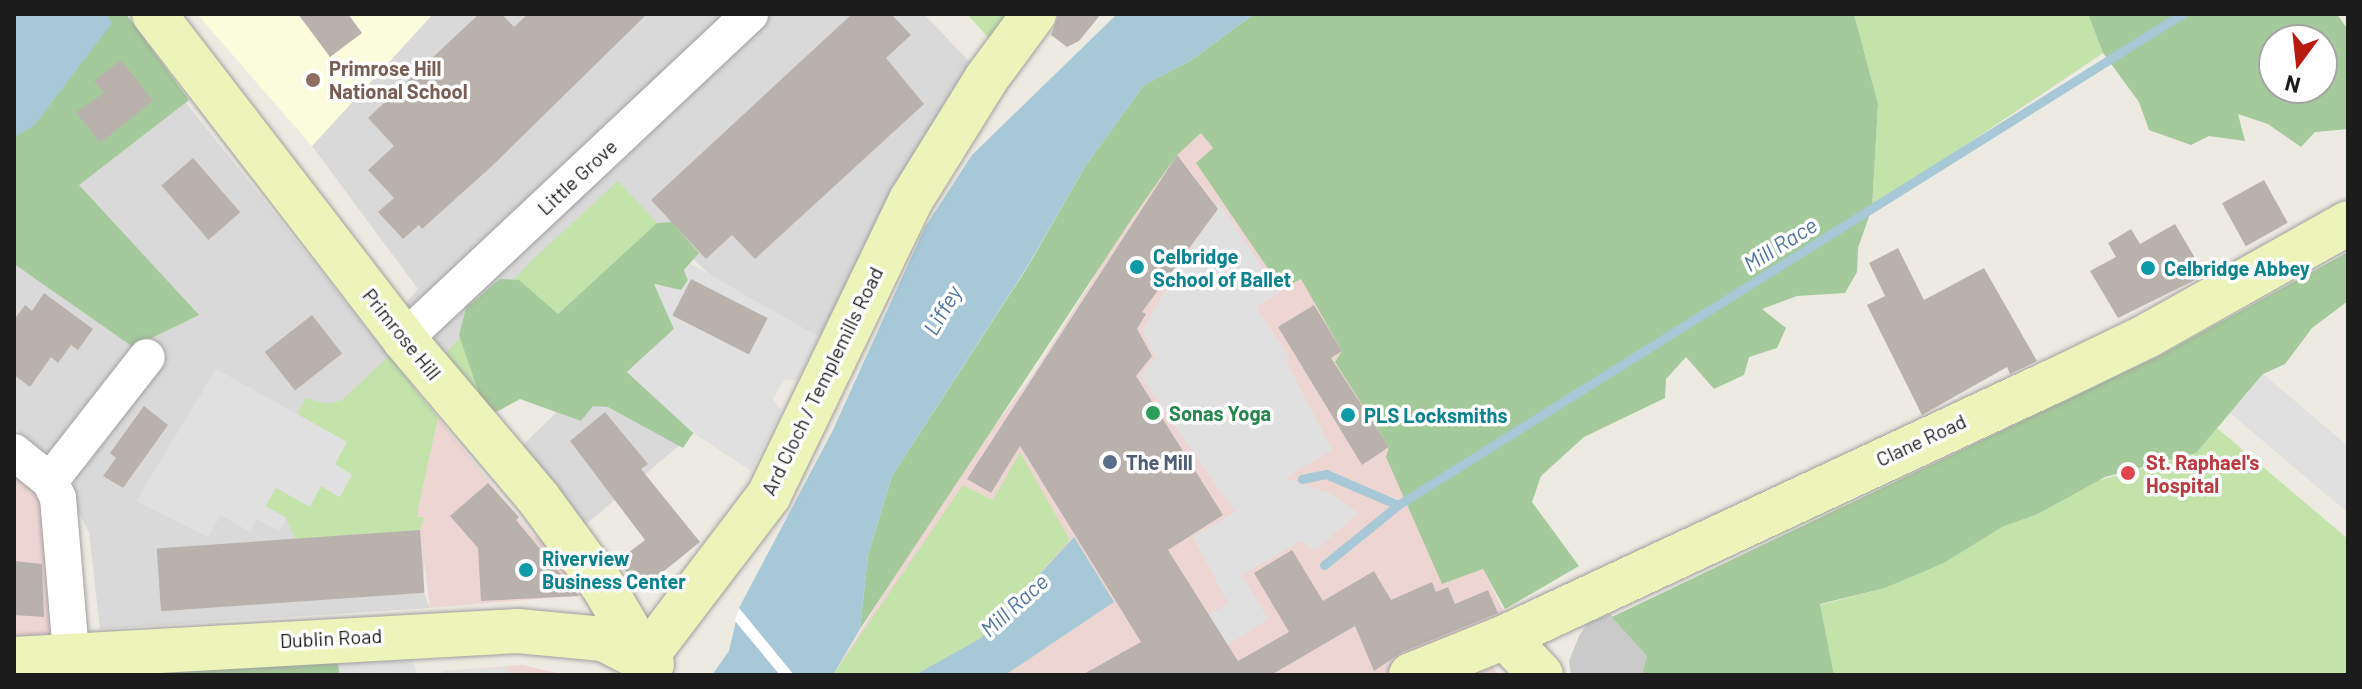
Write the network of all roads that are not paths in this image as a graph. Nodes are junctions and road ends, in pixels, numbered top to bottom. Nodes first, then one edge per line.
1 (154, 14) edge
2 (750, 14) edge
3 (1034, 14) edge
4 (2348, 223) edge
5 (404, 339) junction
6 (147, 357) dead end
7 (14, 452) edge
8 (50, 481) junction
9 (1497, 641) junction
10 (71, 654) junction
11 (14, 659) edge
12 (656, 666) edge
13 (1411, 675) edge
14 (1541, 675) edge

1 - 5 main road, Primrose Hill
2 - 5 street, Little Grove
3 - 12 main road, Ard Cloch / Templemills Road
4 - 9 main road, Clane Road
5 - 12 main road, Primrose Hill
6 - 8 street
7 - 8 street
8 - 10 street
9 - 13 main road, Clane Road
9 - 14 main road
10 - 11 main road, Dublin Road
10 - 12 main road, Dublin Road

